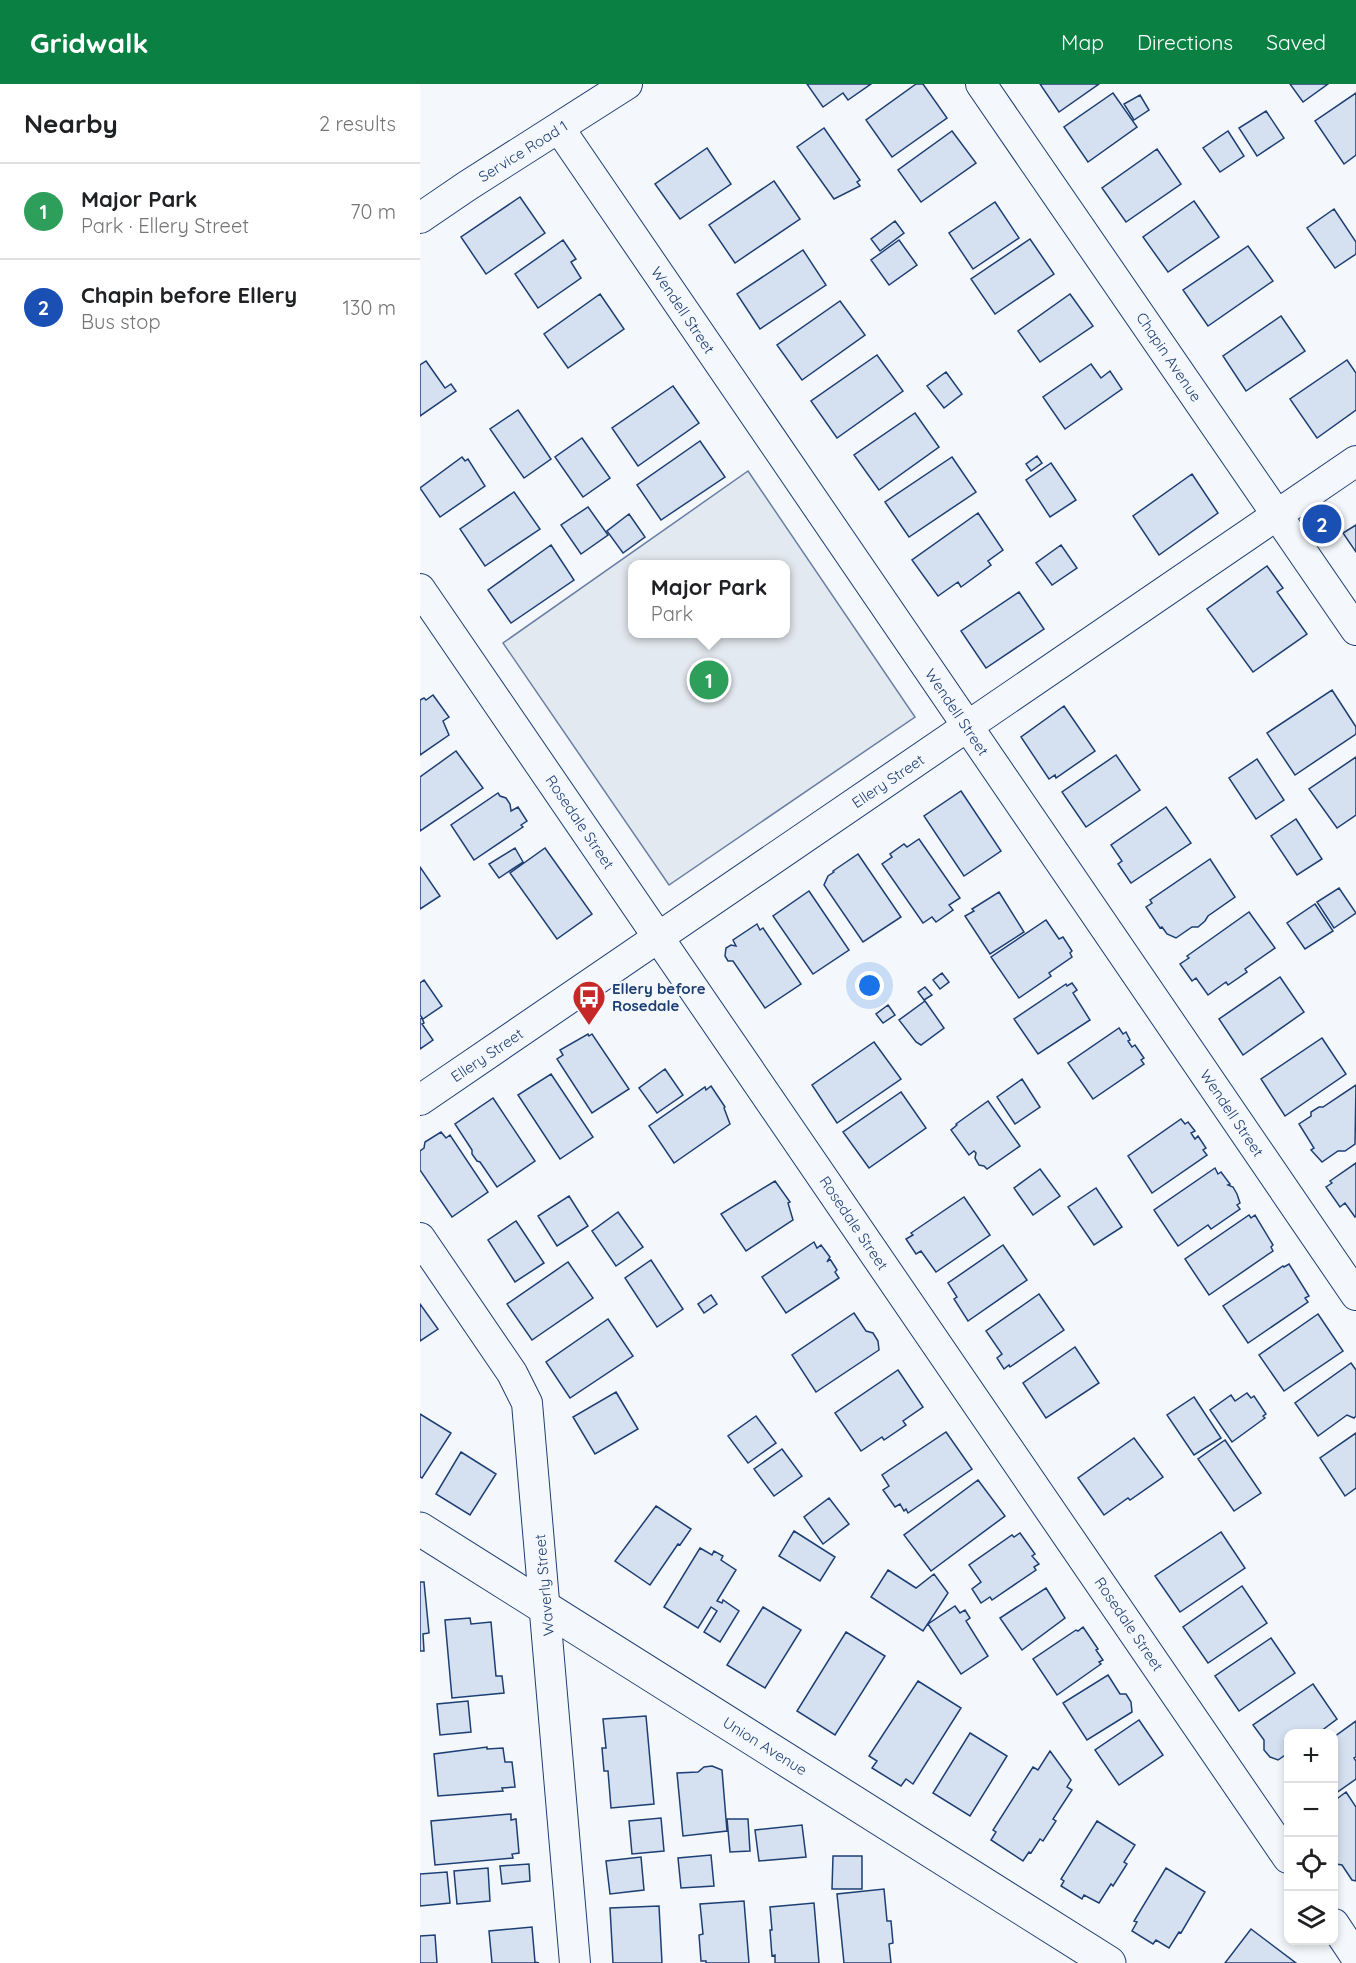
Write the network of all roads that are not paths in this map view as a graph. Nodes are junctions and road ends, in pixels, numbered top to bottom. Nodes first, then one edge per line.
1 (627, 84) edge
2 (981, 84) edge
3 (559, 128) junction
4 (420, 218) edge
5 (1356, 461) edge
6 (1277, 516) junction
7 (420, 589) edge
8 (1356, 630) edge
9 (968, 726) junction
10 (659, 938) junction
11 (420, 1100) edge
12 (420, 1238) edge
13 (1356, 1295) edge
14 (420, 1529) edge
15 (546, 1608) junction
16 (1284, 1852) edge
17 (1338, 1930) edge
18 (1356, 1957) edge
19 (575, 1963) edge
20 (1109, 1963) edge

1 - 3 street, Service Road 1
2 - 6 street, Chapin Avenue
3 - 4 street, Service Road 1
3 - 9 street, Wendell Street
5 - 6 street, Ellery Street
6 - 8 street, Chapin Avenue
6 - 9 street, Ellery Street
7 - 10 street, Rosedale Street
9 - 10 street, Ellery Street
9 - 13 street, Wendell Street
10 - 11 street, Ellery Street
10 - 16 street, Rosedale Street
12 - 15 street, Waverly Street
14 - 15 main road, Union Avenue
15 - 19 street, Waverly Street
15 - 20 main road, Union Avenue
17 - 18 street

